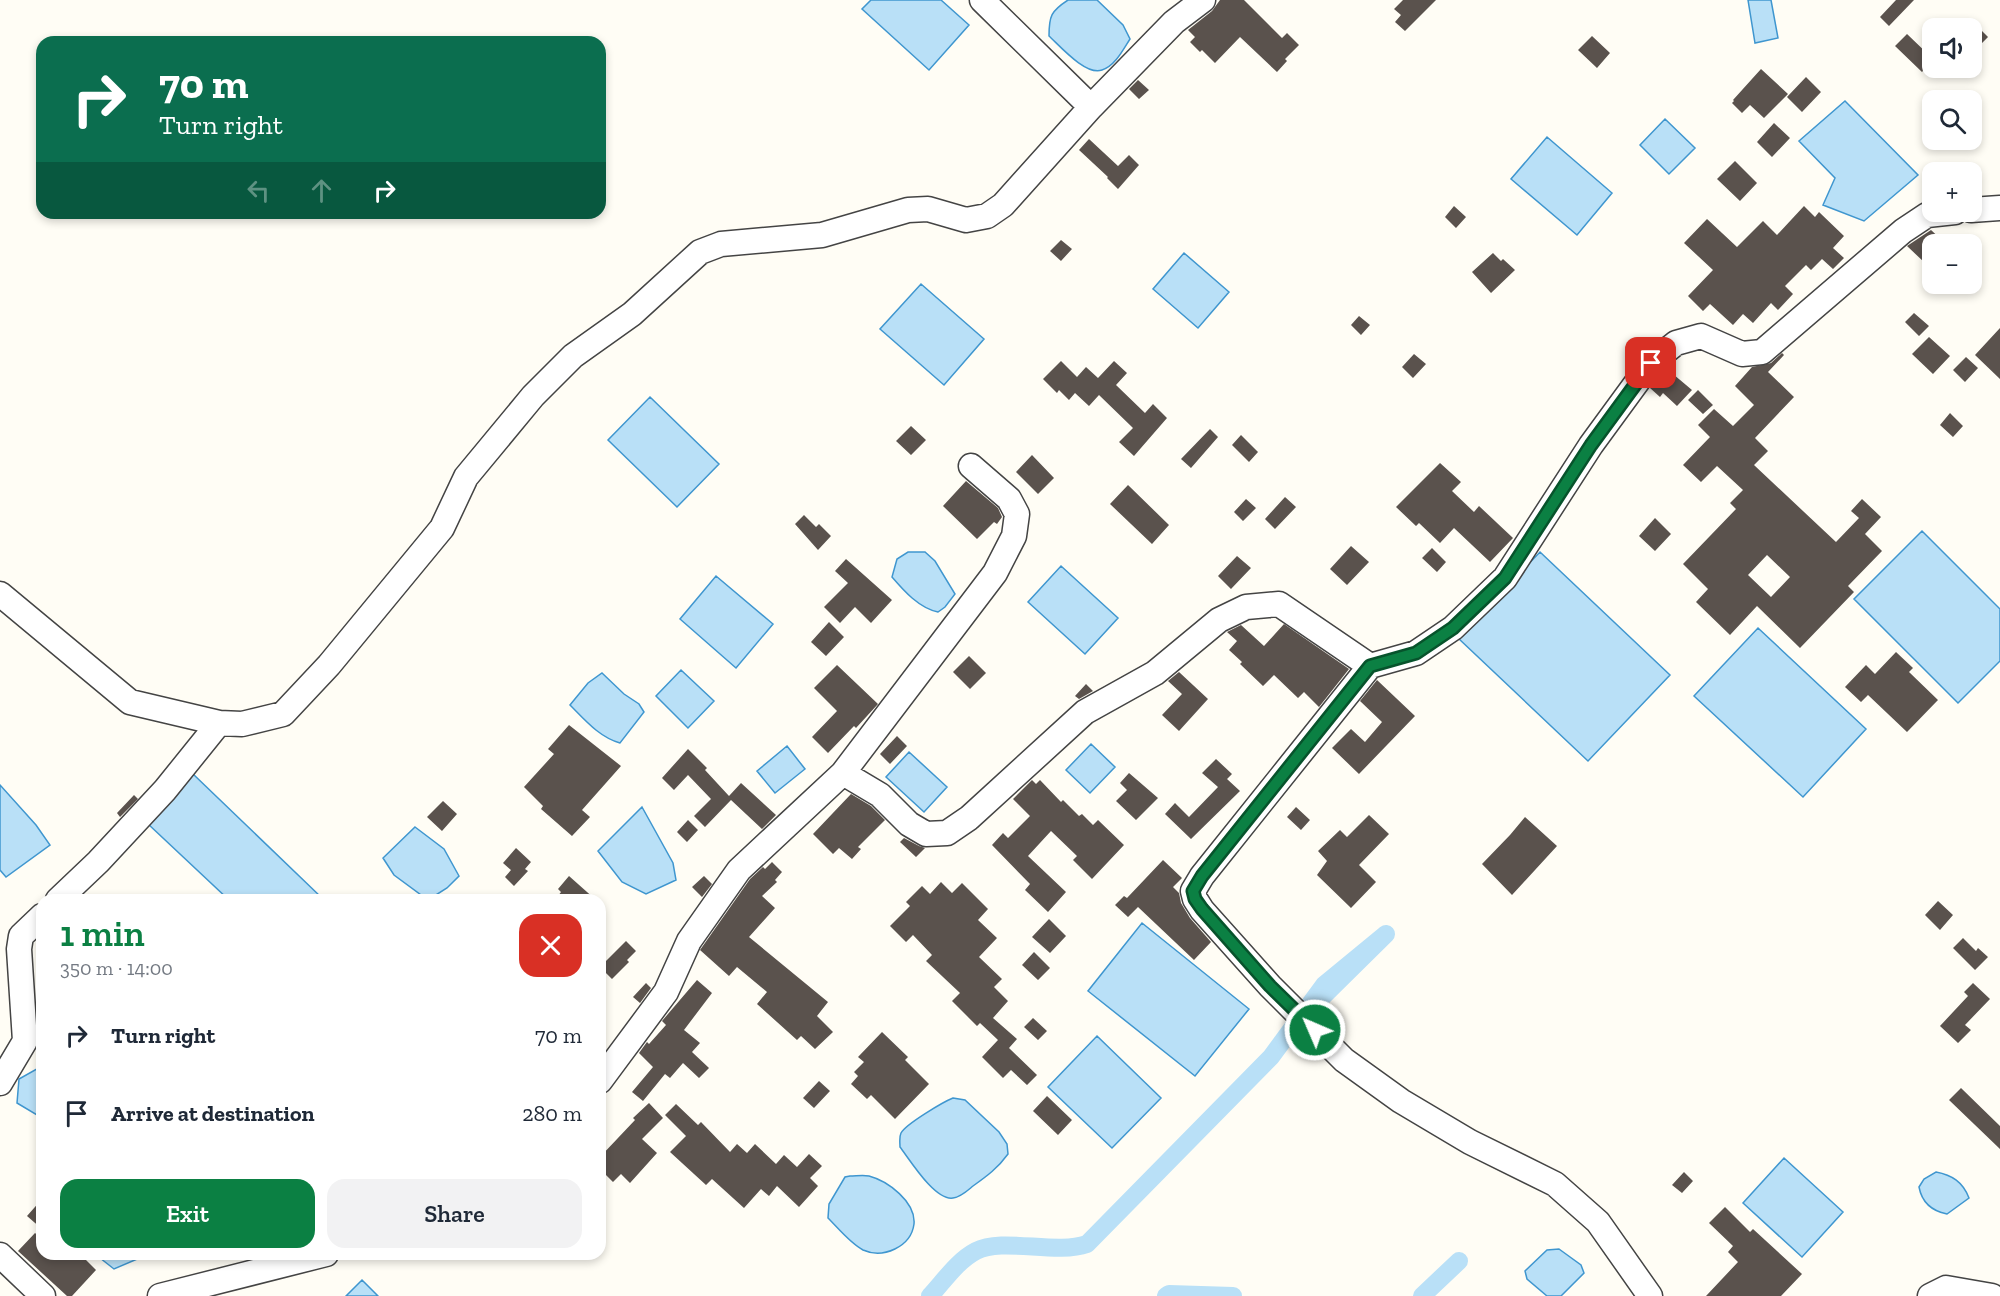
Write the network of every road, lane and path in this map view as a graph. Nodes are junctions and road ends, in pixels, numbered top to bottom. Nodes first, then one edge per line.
1 (982, 0) edge
2 (1203, 0) edge
3 (1091, 107) junction
4 (2000, 208) edge
5 (1982, 209) edge
6 (1922, 219) edge
7 (971, 466) dead end
8 (0, 594) edge
9 (1370, 666) junction
10 (219, 723) junction
11 (843, 773) junction
12 (64, 894) edge
13 (36, 922) edge
14 (606, 1073) edge
15 (0, 1083) edge
16 (0, 1255) edge
17 (302, 1260) edge
18 (43, 1296) edge
19 (160, 1296) edge
20 (1650, 1296) edge
21 (1930, 1296) edge
22 (1992, 1296) edge

1 - 3 street
2 - 3 street
3 - 10 street
4 - 5 street
6 - 9 street
7 - 11 street
8 - 10 street
9 - 11 street
9 - 20 street
10 - 12 street
11 - 14 street
13 - 15 street
16 - 18 street
17 - 19 street
21 - 22 street

